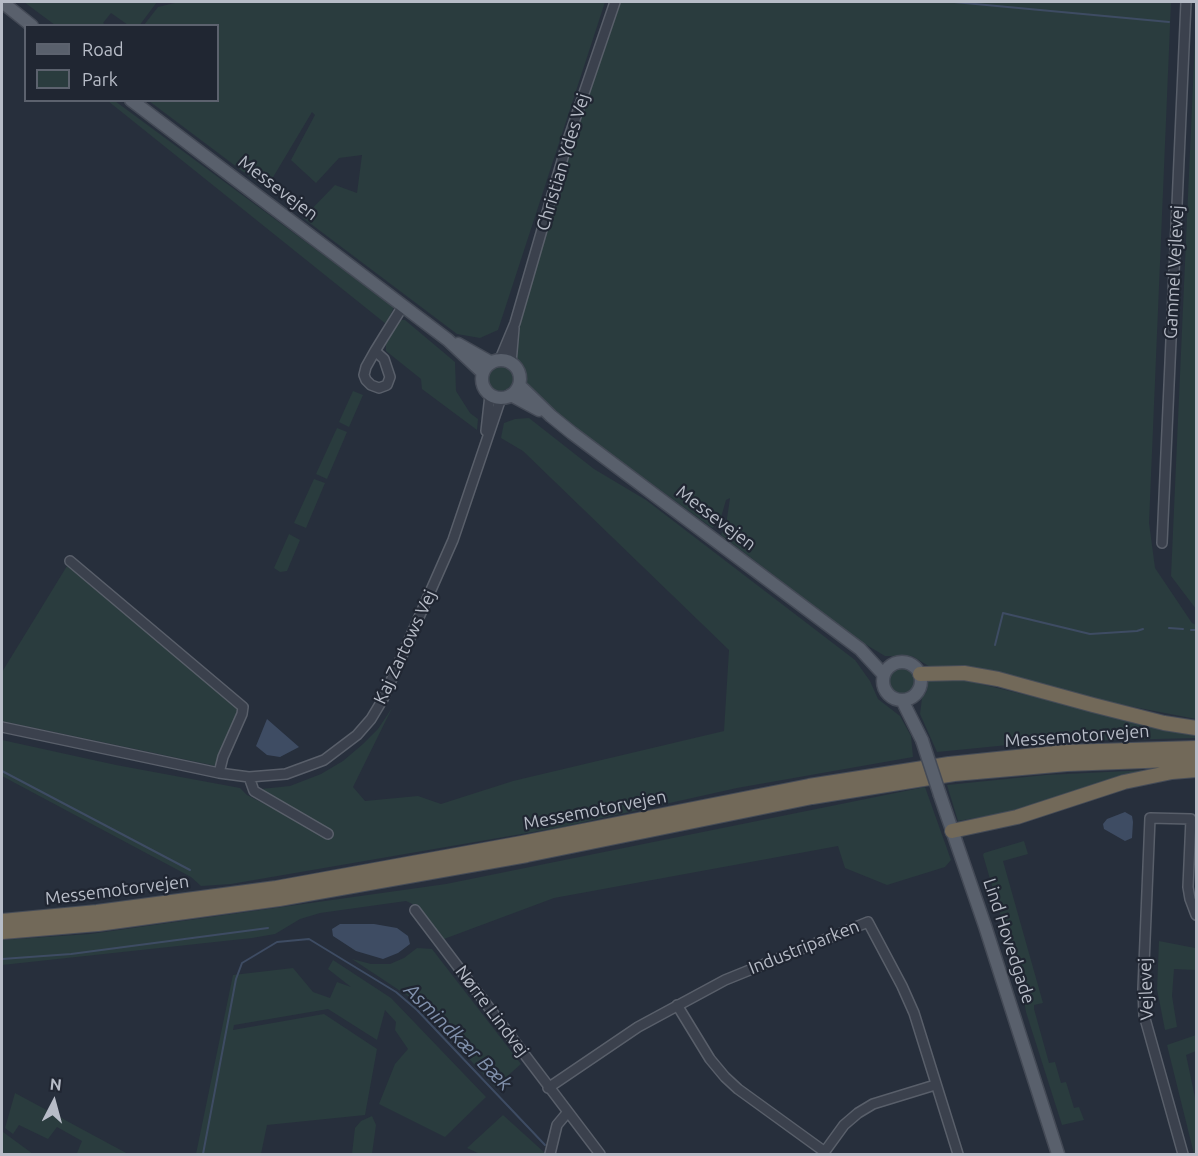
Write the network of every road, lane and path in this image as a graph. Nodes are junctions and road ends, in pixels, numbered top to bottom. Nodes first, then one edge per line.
1 (2, 2) edge
2 (615, 2) edge
3 (1186, 2) edge
4 (30, 24) edge
5 (134, 102) edge
6 (403, 306) junction
7 (375, 351) dead end
8 (496, 364) junction
9 (505, 393) junction
10 (1162, 543) dead end
11 (70, 561) dead end
12 (887, 669) junction
13 (920, 674) junction
14 (908, 698) junction
15 (2, 727) edge
16 (1197, 728) edge
17 (1197, 748) edge
18 (1197, 759) edge
19 (1197, 770) edge
20 (219, 773) junction
21 (249, 777) junction
22 (952, 831) junction
23 (328, 834) dead end
24 (415, 910) dead end
25 (1197, 915) edge
26 (2, 921) edge
27 (2, 932) edge
28 (677, 1005) junction
29 (935, 1085) junction
30 (548, 1088) junction
31 (567, 1113) junction
32 (824, 1153) edge
33 (550, 1155) edge
34 (600, 1155) edge
35 (958, 1155) edge
36 (1058, 1155) edge
37 (1183, 1155) edge

1 - 4 main road
2 - 8 street, Christian Ydes Vej
3 - 10 street, Gammel Vejlevej
5 - 6 main road, Messevejen
6 - 7 street
6 - 8 main road, Messevejen
8 - 9 main road
8 - 9 main road
9 - 12 main road, Messevejen
9 - 21 street, Kaj Zartows Vej
11 - 20 street
12 - 13 main road
12 - 14 main road
13 - 14 main road
13 - 16 highway
14 - 22 main road, Lind Hovedgade, bridge
15 - 20 street, Kaj Zartows Vej
17 - 26 highway, Messemotorvejen
18 - 27 highway, Messemotorvejen
19 - 22 highway
20 - 21 street, Kaj Zartows Vej
21 - 23 street
22 - 36 main road, Lind Hovedgade
24 - 30 street, Nørre Lindvej
25 - 37 street, Vejlevej
28 - 29 street, Industriparken
28 - 30 street, Industriparken
28 - 32 street
29 - 32 street
29 - 35 street, Industriparken
30 - 31 street, Nørre Lindvej
31 - 33 street
31 - 34 street, Nørre Lindvej

